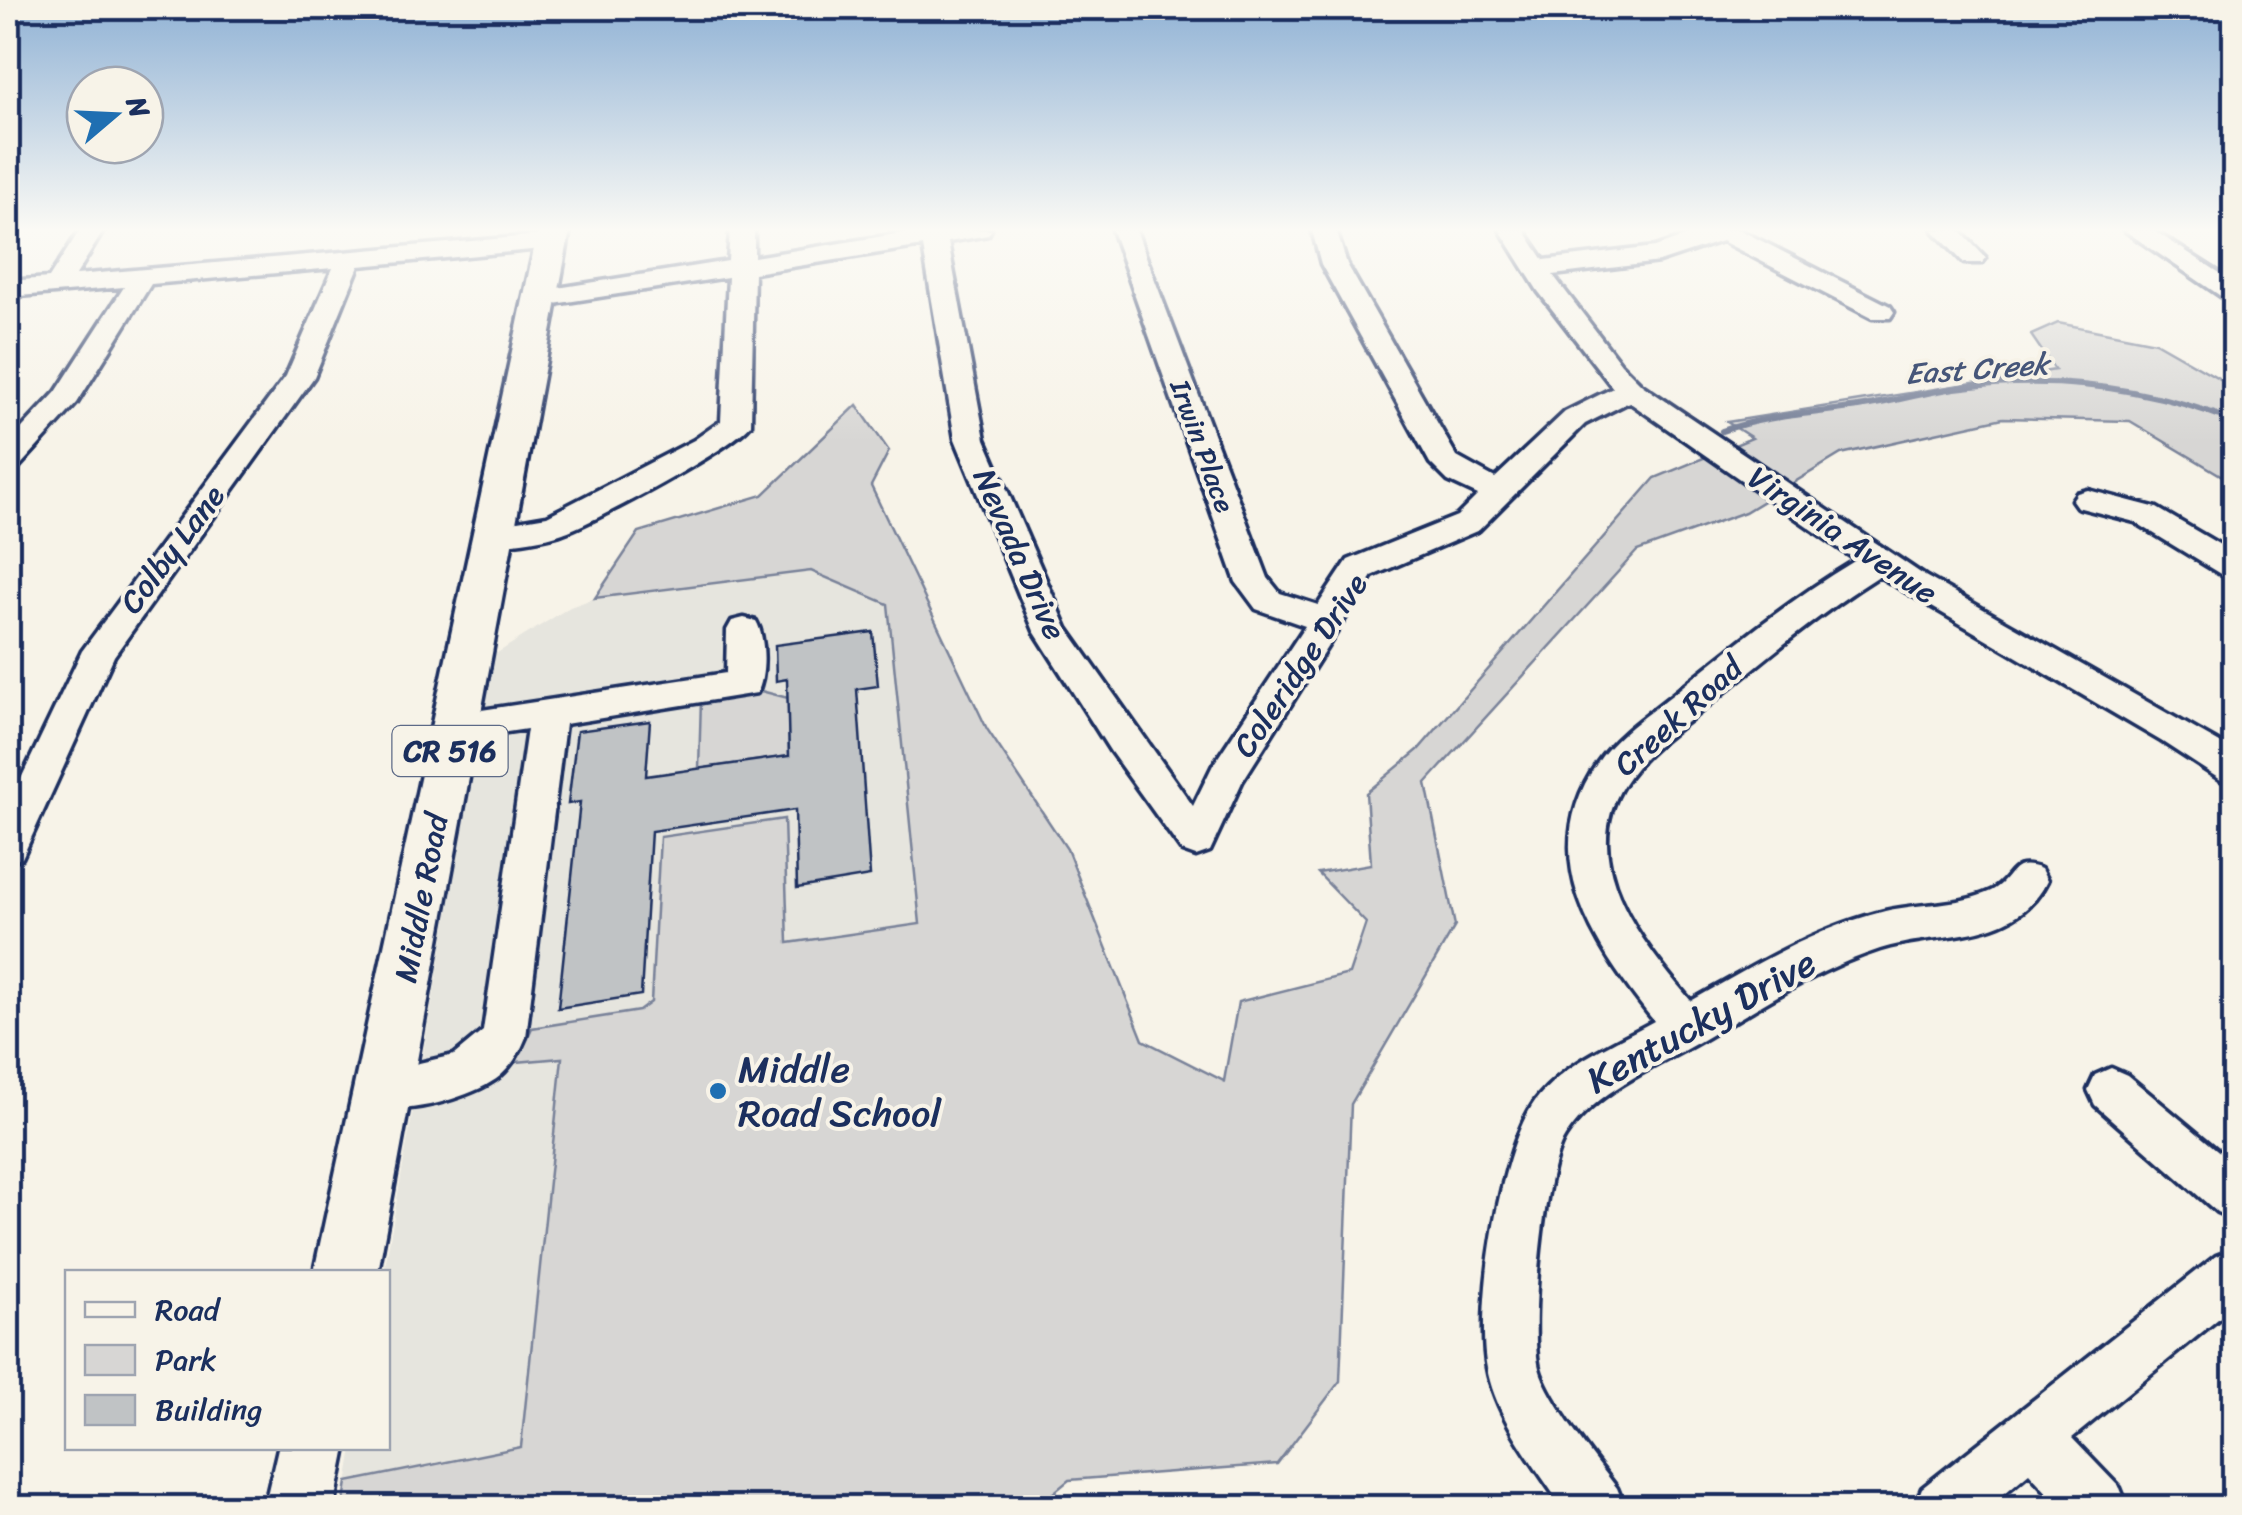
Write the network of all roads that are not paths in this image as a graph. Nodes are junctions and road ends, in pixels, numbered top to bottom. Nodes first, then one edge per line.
1 (128, 301) edge
2 (332, 301) edge
3 (540, 301) edge
4 (741, 301) edge
5 (945, 301) edge
6 (1150, 301) edge
7 (1354, 301) edge
8 (1560, 301) edge
9 (1859, 301) edge
10 (1882, 312) dead end
11 (1632, 392) junction
12 (8, 460) edge
13 (1498, 492) junction
14 (2088, 500) dead end
15 (494, 535) junction
16 (1878, 560) junction
17 (2234, 566) edge
18 (1325, 620) junction
19 (744, 630) dead end
20 (548, 713) junction
21 (455, 726) junction
22 (2234, 770) edge
23 (1196, 840) joint
24 (8, 846) edge
25 (2028, 881) dead end
26 (1684, 1026) junction
27 (383, 1090) junction
28 (2111, 1090) dead end
29 (2234, 1195) edge
30 (346, 1270) edge
31 (2234, 1274) edge
32 (2034, 1437) junction
33 (312, 1450) edge
34 (299, 1508) edge
35 (1597, 1508) edge
36 (1942, 1508) edge
37 (2100, 1508) edge

1 - 12 street
2 - 24 street, Colby Lane
3 - 15 main road, Middle Road / CR 516
4 - 15 street
5 - 23 street, Nevada Drive
6 - 18 street, Irwin Place
7 - 13 street
8 - 11 street, Virginia Avenue
9 - 10 street
11 - 13 street, Coleridge Drive
11 - 16 street, Virginia Avenue
13 - 18 street, Coleridge Drive
14 - 17 street
15 - 21 main road, Middle Road / CR 516
16 - 22 street, Virginia Avenue
16 - 26 street, Creek Road
18 - 23 street, Coleridge Drive
19 - 20 street
20 - 21 street
20 - 27 street
21 - 27 main road, Middle Road / CR 516
25 - 26 street, Kentucky Drive
26 - 35 street, Kentucky Drive
27 - 30 main road, Middle Road / CR 516
28 - 29 street
31 - 32 street
32 - 36 street
32 - 37 street
33 - 34 main road

